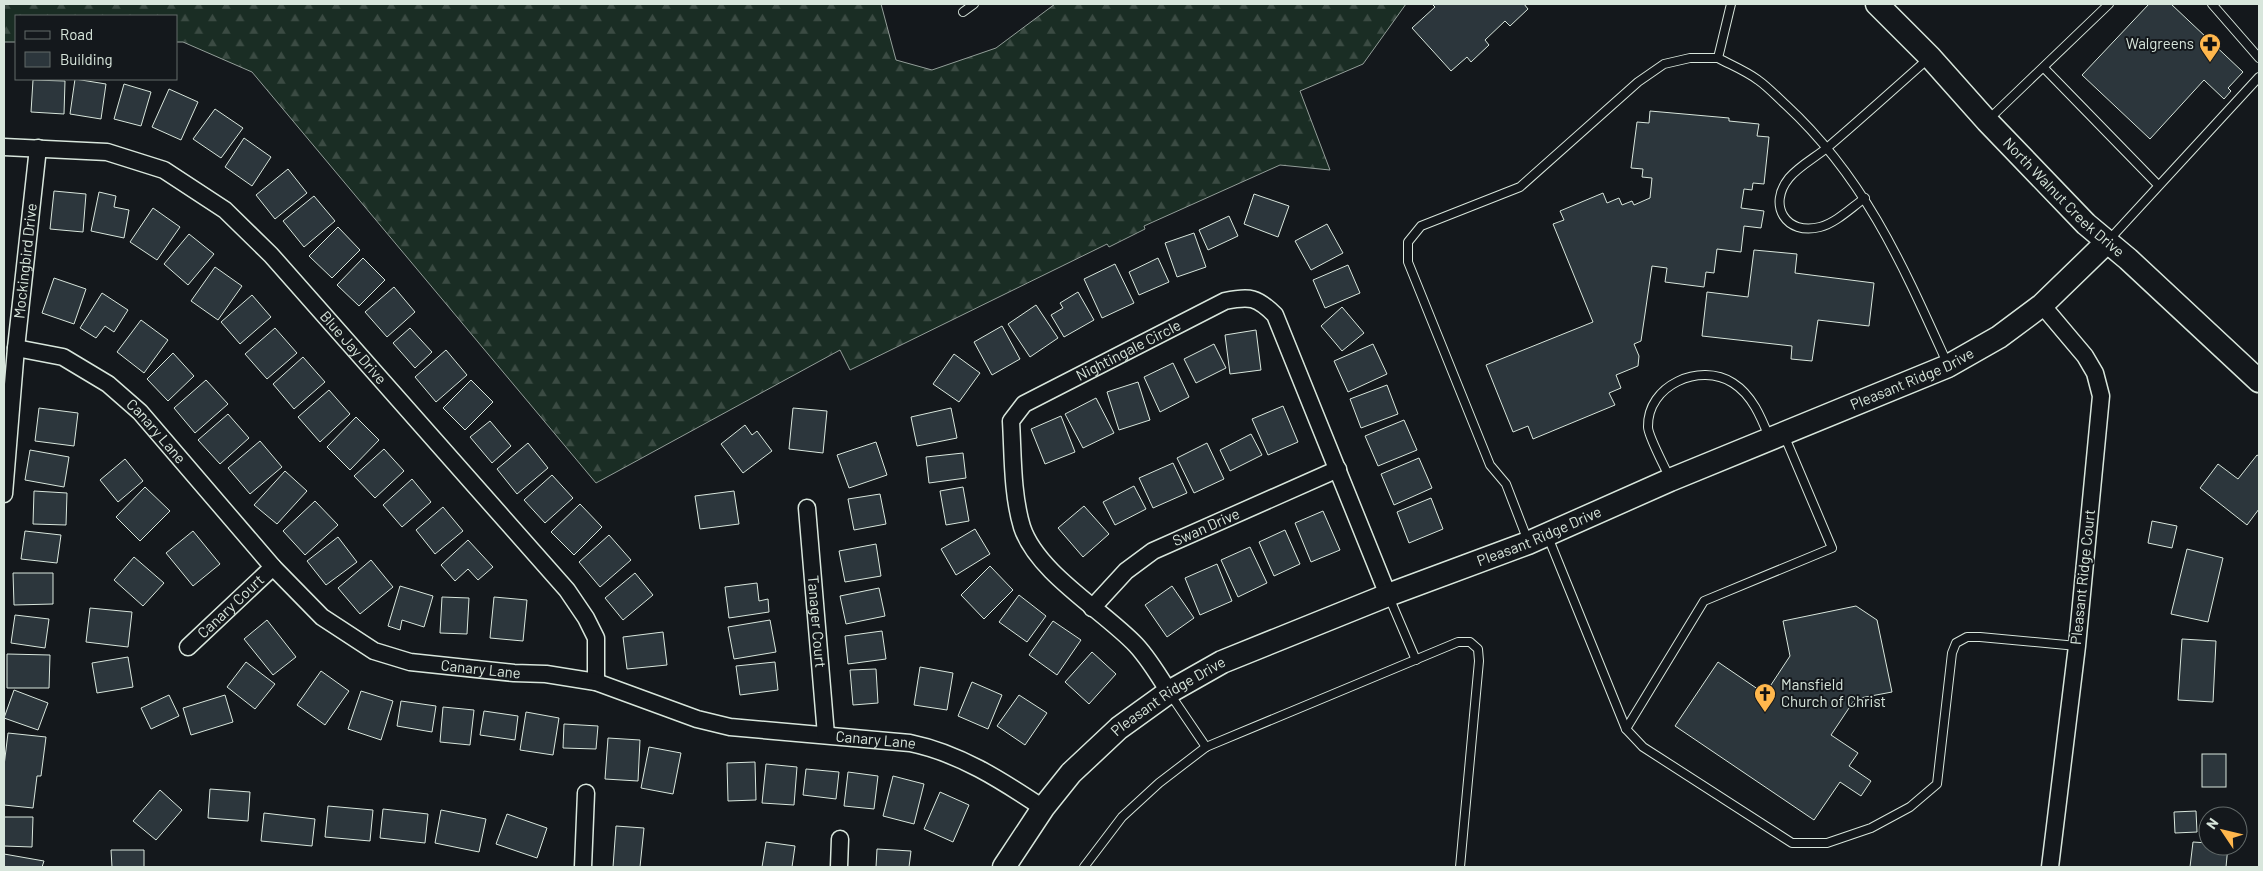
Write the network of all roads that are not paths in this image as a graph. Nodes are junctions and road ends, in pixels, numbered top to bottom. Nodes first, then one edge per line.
1 (974, 4) edge
2 (1731, 4) edge
3 (1877, 4) edge
4 (2109, 4) edge
5 (2212, 4) edge
6 (963, 12) dead end
7 (1930, 57) junction
8 (1718, 58) junction
9 (2259, 58) edge
10 (2044, 68) junction
11 (2259, 78) edge
12 (1987, 121) junction
13 (4, 147) edge
14 (38, 148) junction
15 (1828, 148) junction
16 (2158, 185) junction
17 (1865, 198) junction
18 (2107, 242) junction
19 (2042, 305) junction
20 (16, 348) junction
21 (1948, 366) junction
22 (2257, 373) edge
23 (1777, 436) junction
24 (1338, 469) junction
25 (1670, 480) junction
26 (4, 494) edge
27 (807, 508) dead end
28 (1538, 539) junction
29 (273, 567) junction
30 (1388, 595) junction
31 (1092, 608) junction
32 (2077, 646) junction
33 (188, 647) dead end
34 (1416, 660) junction
35 (596, 682) junction
36 (1169, 692) junction
37 (1626, 729) junction
38 (826, 734) junction
39 (1206, 747) junction
40 (586, 793) dead end
41 (1043, 808) junction
42 (840, 839) dead end
43 (583, 867) edge
44 (839, 867) edge
45 (1004, 867) edge
46 (1084, 867) edge
47 (1460, 867) edge
48 (2050, 867) edge

1 - 6 lane
2 - 8 lane
3 - 7 street, North Walnut Creek Drive
4 - 10 lane
5 - 9 lane
7 - 12 street, North Walnut Creek Drive
7 - 15 lane
8 - 15 lane
8 - 28 lane
10 - 12 lane
10 - 16 lane
11 - 16 lane
12 - 18 street, North Walnut Creek Drive
13 - 14 street, Blue Jay Drive
14 - 20 street, Mockingbird Drive
14 - 35 street, Blue Jay Drive
15 - 17 lane
15 - 17 lane
16 - 18 lane
17 - 21 lane
18 - 19 street, Pleasant Ridge Drive
18 - 22 street, North Walnut Creek Drive
19 - 21 street, Pleasant Ridge Drive
19 - 32 street, Pleasant Ridge Court
20 - 26 street, Mockingbird Drive
20 - 29 street, Canary Lane
21 - 23 street, Pleasant Ridge Drive
23 - 25 street, Pleasant Ridge Drive
23 - 25 lane
23 - 37 lane
24 - 30 street, Nightingale Circle
24 - 31 street, Swan Drive
24 - 31 street, Nightingale Circle
25 - 28 street, Pleasant Ridge Drive
27 - 38 street, Tanager Court
28 - 30 street, Pleasant Ridge Drive
28 - 37 lane
29 - 33 street, Canary Court
29 - 35 street, Canary Lane
30 - 34 lane
30 - 36 street, Pleasant Ridge Drive
31 - 36 street, Nightingale Circle
32 - 37 lane
32 - 48 street, Pleasant Ridge Court
34 - 39 lane
34 - 47 lane
35 - 38 street, Canary Lane
36 - 39 lane
36 - 41 street, Pleasant Ridge Drive
38 - 41 street, Canary Lane
39 - 46 lane
40 - 43 street
41 - 45 street, Pleasant Ridge Drive
42 - 44 street

